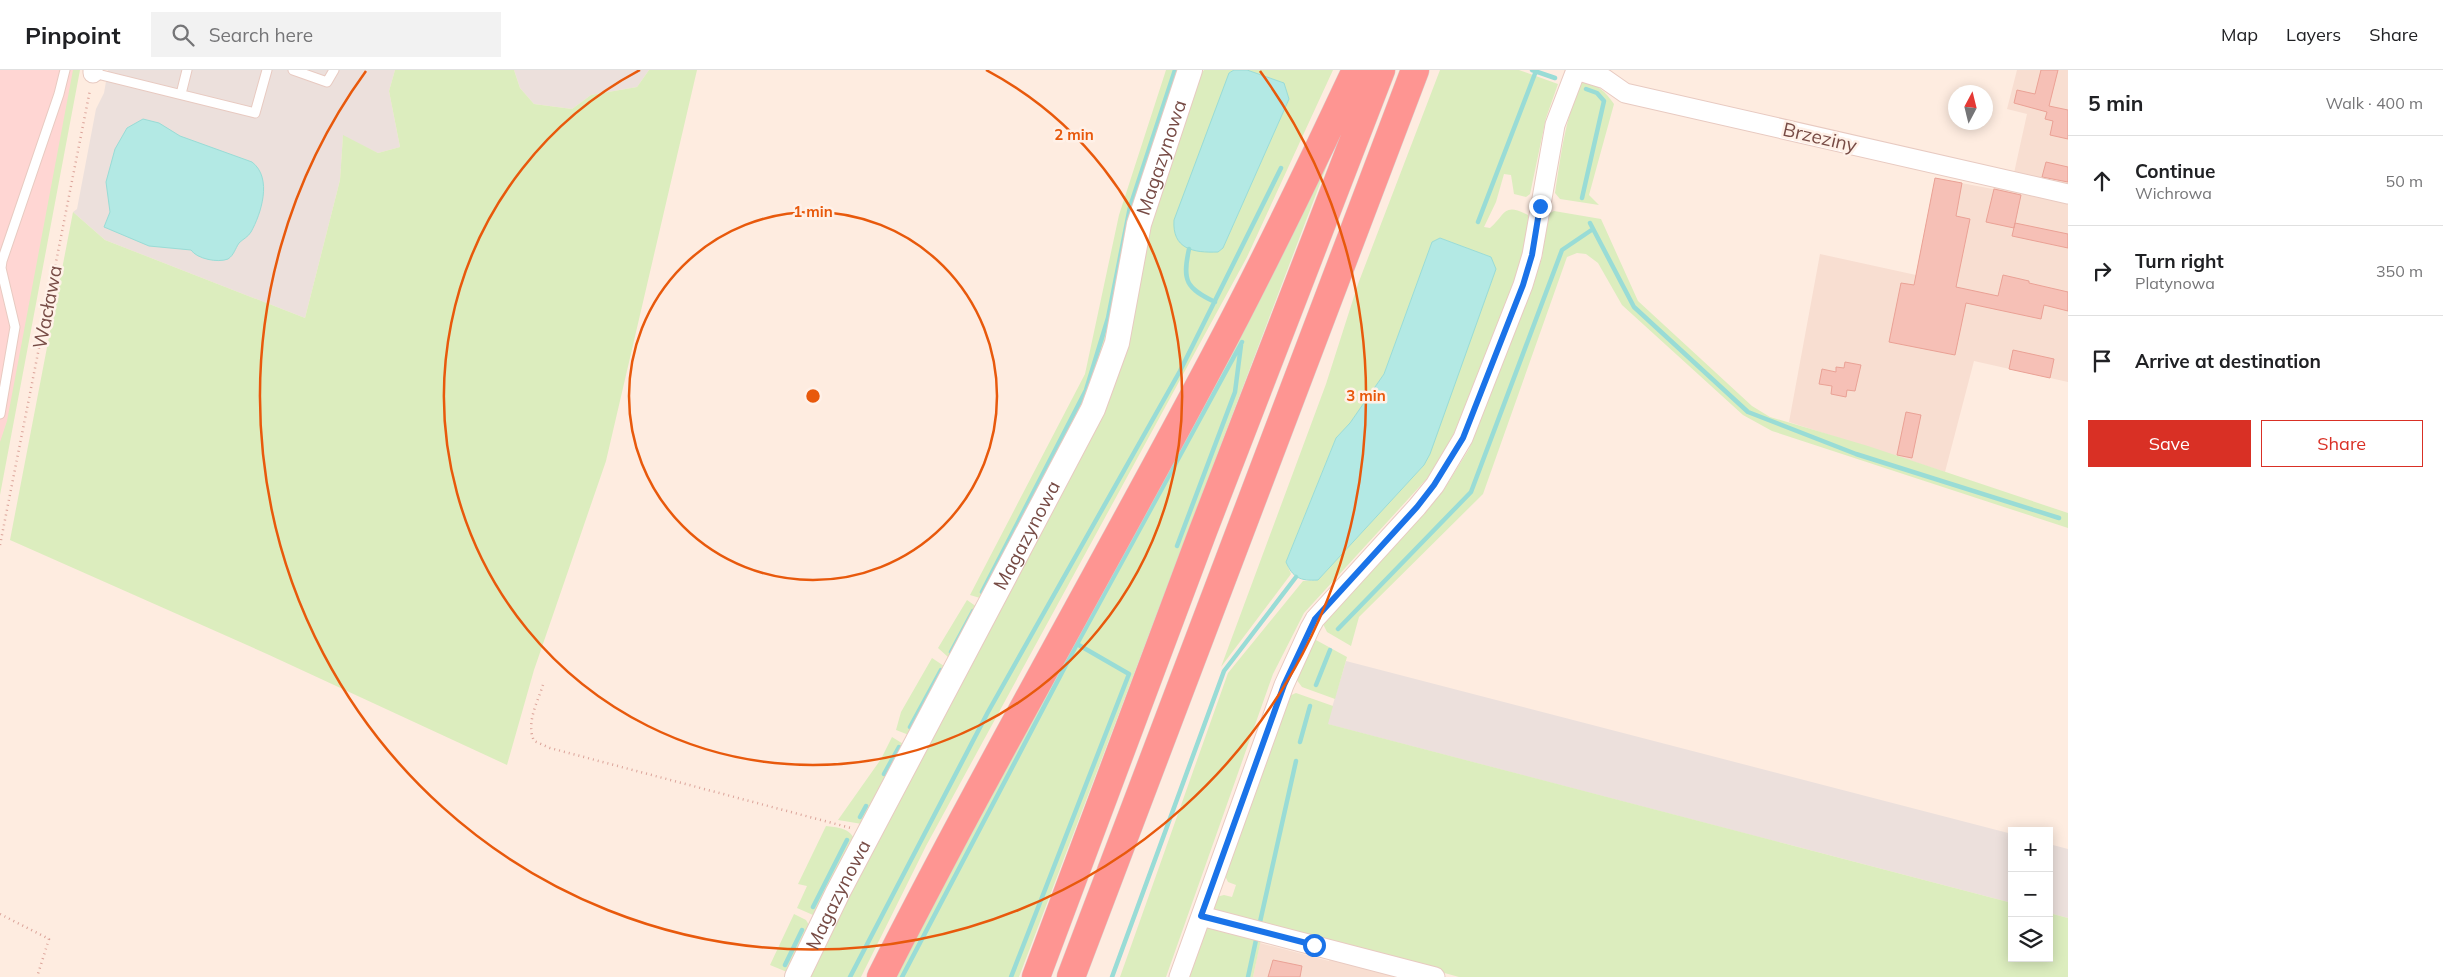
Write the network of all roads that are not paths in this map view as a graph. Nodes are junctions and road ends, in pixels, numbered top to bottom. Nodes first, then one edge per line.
1 (65, 70) edge
2 (187, 70) edge
3 (267, 70) edge
4 (293, 70) edge
5 (334, 70) edge
6 (1190, 70) edge
7 (1356, 70) edge
8 (1381, 70) edge
9 (1416, 70) edge
10 (1576, 70) edge
11 (93, 71) edge
12 (181, 94) junction
13 (2068, 194) edge
14 (0, 414) edge
15 (1201, 916) junction
16 (797, 977) edge
17 (881, 977) edge
18 (1036, 977) edge
19 (1071, 977) edge
20 (1179, 977) edge
21 (1435, 977) edge

1 - 14 lane
2 - 12 lane
3 - 12 lane
4 - 5 lane
6 - 16 street, Magazynowa
7 - 17 highway
8 - 18 highway
9 - 19 highway
10 - 13 street, Brzeziny
10 - 15 street
11 - 12 lane
15 - 20 street
15 - 21 street

